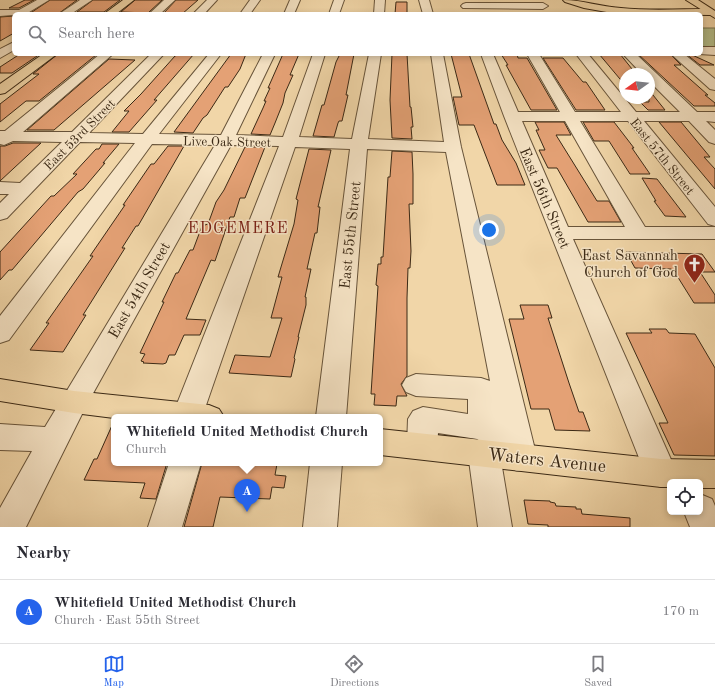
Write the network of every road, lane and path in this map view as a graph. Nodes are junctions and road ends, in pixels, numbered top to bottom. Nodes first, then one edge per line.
1 (86, 0) edge
2 (129, 0) edge
3 (170, 0) edge
4 (212, 0) edge
5 (255, 0) edge
6 (295, 0) edge
7 (338, 0) edge
8 (380, 0) edge
9 (424, 0) edge
10 (568, 0) edge
11 (589, 0) edge
12 (695, 2) edge
13 (541, 3) edge
14 (43, 6) edge
15 (467, 7) edge
16 (505, 7) edge
17 (26, 12) edge
18 (67, 12) edge
19 (112, 12) edge
20 (156, 12) edge
21 (200, 12) edge
22 (246, 12) edge
23 (289, 12) edge
24 (335, 12) edge
25 (379, 12) edge
26 (427, 12) edge
27 (548, 12) edge
28 (629, 12) edge
29 (695, 12) edge
30 (703, 12) edge
31 (703, 13) edge
32 (713, 13) edge
33 (0, 14) edge
34 (12, 16) edge
35 (12, 17) edge
36 (0, 24) edge
37 (0, 41) edge
38 (12, 41) edge
39 (12, 47) edge
40 (703, 51) edge
41 (715, 51) edge
42 (0, 54) edge
43 (48, 56) edge
44 (105, 56) edge
45 (156, 56) edge
46 (213, 56) edge
47 (268, 56) edge
48 (318, 56) edge
49 (375, 56) edge
50 (437, 56) edge
51 (488, 56) edge
52 (534, 56) edge
53 (584, 56) edge
54 (631, 56) edge
55 (679, 56) edge
56 (715, 86) edge
57 (0, 90) edge
58 (511, 116) junction
59 (571, 116) junction
60 (631, 117) junction
61 (694, 117) junction
62 (715, 117) edge
63 (3, 138) edge
64 (75, 138) junction
65 (147, 139) junction
66 (715, 139) edge
67 (226, 140) junction
68 (289, 142) junction
69 (359, 144) junction
70 (453, 147) junction
71 (0, 188) edge
72 (8, 201) edge
73 (715, 220) edge
74 (560, 233) junction
75 (639, 233) junction
76 (715, 233) edge
77 (0, 334) edge
78 (416, 385) dead end
79 (0, 390) edge
80 (74, 402) junction
81 (181, 414) edge
82 (200, 414) edge
83 (331, 414) edge
84 (0, 437) edge
85 (54, 440) junction
86 (484, 441) junction
87 (383, 442) edge
88 (521, 458) junction
89 (184, 466) edge
90 (326, 466) edge
91 (687, 476) edge
92 (702, 515) edge
93 (8, 527) edge
94 (165, 527) edge
95 (320, 527) edge
96 (495, 527) edge
97 (707, 527) edge

1 - 18 street
2 - 19 main road
3 - 20 street
4 - 21 street
5 - 22 street
6 - 23 street
7 - 24 street
8 - 25 street
9 - 26 street
10 - 28 main road
11 - 29 main road
12 - 32 main road
13 - 16 street
13 - 27 street
14 - 17 street
15 - 16 street
30 - 32 main road
31 - 32 main road
33 - 34 street
35 - 36 street
37 - 38 street
39 - 42 street
40 - 41 street
43 - 57 main road
44 - 63 street
45 - 64 street, East 53rd Street
46 - 65 street
47 - 67 street, East 54th Street
48 - 68 street
49 - 69 street, East 55th Street
50 - 70 street
51 - 58 street, East 56th Street
52 - 59 street
53 - 60 street, East 57th Street
54 - 61 street
55 - 56 street
58 - 59 street
58 - 74 street, East 56th Street
59 - 60 street
59 - 75 street
60 - 61 street
60 - 73 street, East 57th Street
61 - 62 street
61 - 66 street
63 - 64 street, Live Oak Street
64 - 65 street, Live Oak Street
64 - 72 street, East 53rd Street
65 - 67 street, Live Oak Street
65 - 77 street
67 - 68 street, Live Oak Street
67 - 80 street, East 54th Street
68 - 69 street, Live Oak Street
68 - 82 street
69 - 70 street, Live Oak Street
69 - 83 street, East 55th Street
70 - 88 street
71 - 72 street
74 - 75 street
74 - 91 street, East 56th Street
75 - 76 street
78 - 86 street
79 - 80 main road
80 - 81 main road
80 - 85 street, East 54th Street
84 - 85 street
85 - 93 street, East 54th Street
86 - 87 main road, Waters Avenue
86 - 88 main road, Waters Avenue
86 - 96 street
88 - 91 main road, Waters Avenue
89 - 94 street
90 - 95 street
92 - 97 street

